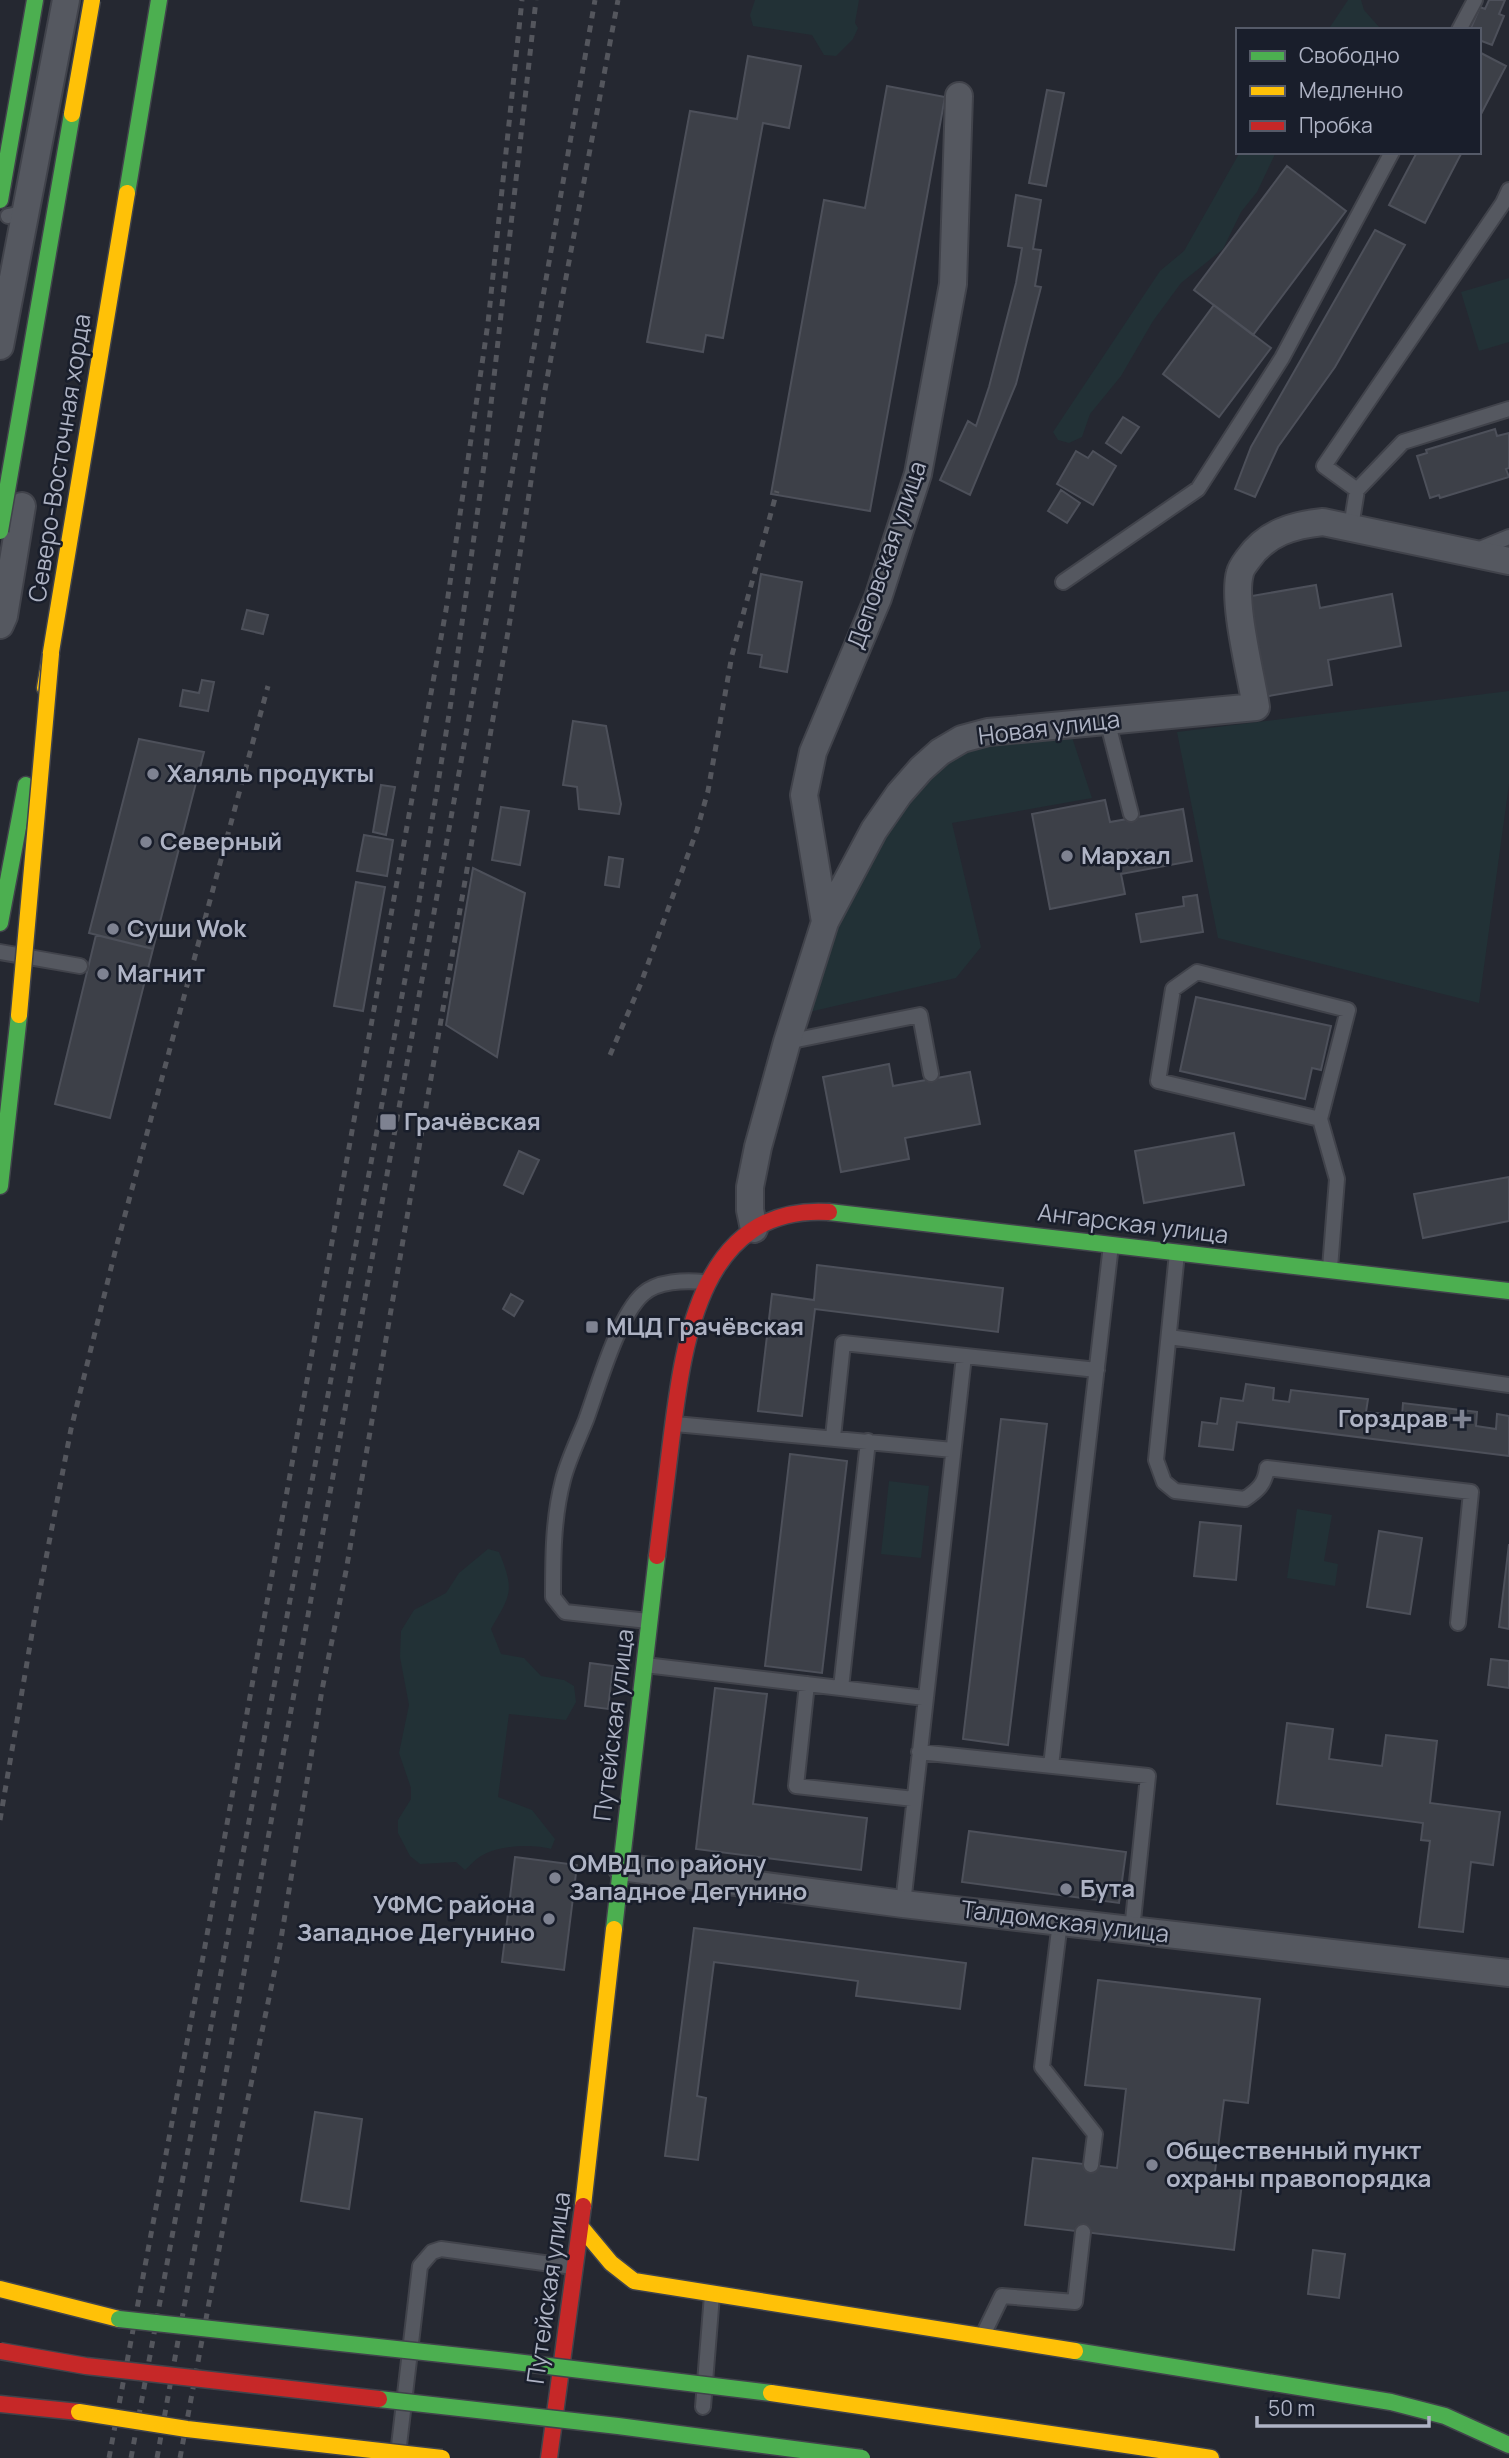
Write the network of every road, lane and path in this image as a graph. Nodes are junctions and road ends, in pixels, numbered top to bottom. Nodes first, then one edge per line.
1 (35, 0) edge
2 (66, 0) edge
3 (92, 0) edge
4 (105, 0) edge
5 (159, 0) edge
6 (1475, 0) edge
7 (1460, 28) edge
8 (959, 96) dead end
9 (1391, 154) edge
10 (1509, 190) edge
11 (0, 200) edge
12 (71, 207) junction
13 (14, 215) edge
14 (0, 346) edge
15 (1509, 409) edge
16 (1357, 490) junction
17 (1351, 527) junction
18 (0, 531) edge
19 (1509, 537) edge
20 (1472, 552) junction
21 (1509, 561) edge
22 (1063, 582) dead end
23 (0, 625) edge
24 (51, 654) junction
25 (1107, 720) junction
26 (1131, 814) dead end
27 (825, 922) junction
28 (0, 923) edge
29 (0, 952) edge
30 (80, 966) dead end
31 (788, 1042) junction
32 (931, 1074) dead end
33 (1320, 1119) junction
34 (0, 1186) edge
35 (754, 1228) junction
36 (1111, 1244) junction
37 (1178, 1252) junction
38 (1330, 1270) junction
39 (705, 1282) junction
40 (1509, 1291) edge
41 (1169, 1338) junction
42 (964, 1356) junction
43 (1097, 1370) junction
44 (1509, 1385) edge
45 (674, 1424) junction
46 (833, 1437) junction
47 (868, 1441) junction
48 (953, 1450) junction
49 (649, 1621) junction
50 (1458, 1623) dead end
51 (644, 1664) junction
52 (807, 1684) junction
53 (841, 1688) junction
54 (925, 1698) junction
55 (919, 1752) junction
56 (1051, 1766) junction
57 (914, 1799) junction
58 (621, 1867) junction
59 (902, 1904) junction
60 (1060, 1922) junction
61 (1132, 1930) junction
62 (1509, 1973) edge
63 (1091, 2165) dead end
64 (581, 2227) junction
65 (1083, 2232) dead end
66 (575, 2267) junction
67 (0, 2289) edge
68 (712, 2294) junction
69 (13, 2310) dead end
70 (119, 2319) junction
71 (982, 2336) junction
72 (0, 2351) edge
73 (0, 2406) edge
74 (703, 2407) dead end
75 (1509, 2445) edge
76 (397, 2458) edge
77 (442, 2458) edge
78 (549, 2458) edge
79 (862, 2458) edge
80 (1211, 2458) edge

1 - 11 main road
2 - 13 street
3 - 18 main road, Северо-Восточная хорда, bridge
4 - 12 street
5 - 24 main road, Северо-Восточная хорда
6 - 7 lane
8 - 27 street, Деповская улица
9 - 22 lane
10 - 16 lane
12 - 13 lane
12 - 23 street
13 - 14 street
15 - 16 lane
16 - 17 lane
17 - 20 street, Новая улица
17 - 25 street, Новая улица
19 - 20 lane
20 - 21 street, Новая улица
24 - 28 main road, Северо-Восточная хорда, bridge
24 - 34 main road, bridge
25 - 26 lane
25 - 27 street, Новая улица
27 - 31 street, Новая улица
29 - 30 lane
31 - 32 lane
31 - 35 street, Новая улица
33 - 33 lane
33 - 38 lane
35 - 36 main road, Ангарская улица
35 - 39 main road, Путейская улица
36 - 37 main road, Ангарская улица
36 - 43 lane
37 - 38 main road, Ангарская улица
37 - 41 lane
38 - 40 main road, Ангарская улица
39 - 45 main road, Путейская улица
39 - 49 lane
41 - 44 lane
41 - 50 lane
42 - 43 lane
42 - 46 lane
42 - 48 lane
43 - 56 lane
45 - 46 lane
45 - 49 main road, Путейская улица
46 - 47 lane
47 - 48 lane
47 - 53 lane
48 - 54 lane
49 - 51 main road, Путейская улица
51 - 52 lane
51 - 58 main road, Путейская улица
52 - 53 lane
52 - 57 lane
53 - 54 lane
54 - 55 lane
55 - 56 lane
55 - 57 lane
56 - 61 lane
57 - 59 lane
58 - 59 street, Талдомская улица
58 - 64 main road, Путейская улица
59 - 60 street, Талдомская улица
60 - 61 street, Талдомская улица
60 - 63 lane
61 - 62 street, Талдомская улица
64 - 66 main road, Путейская улица
64 - 68 main road
65 - 71 lane
66 - 76 lane
66 - 78 main road, Путейская улица
67 - 70 main road
68 - 71 main road
68 - 74 lane
69 - 70 main road
70 - 80 main road, bridge
71 - 75 main road
72 - 79 main road, bridge
73 - 77 main road, bridge

